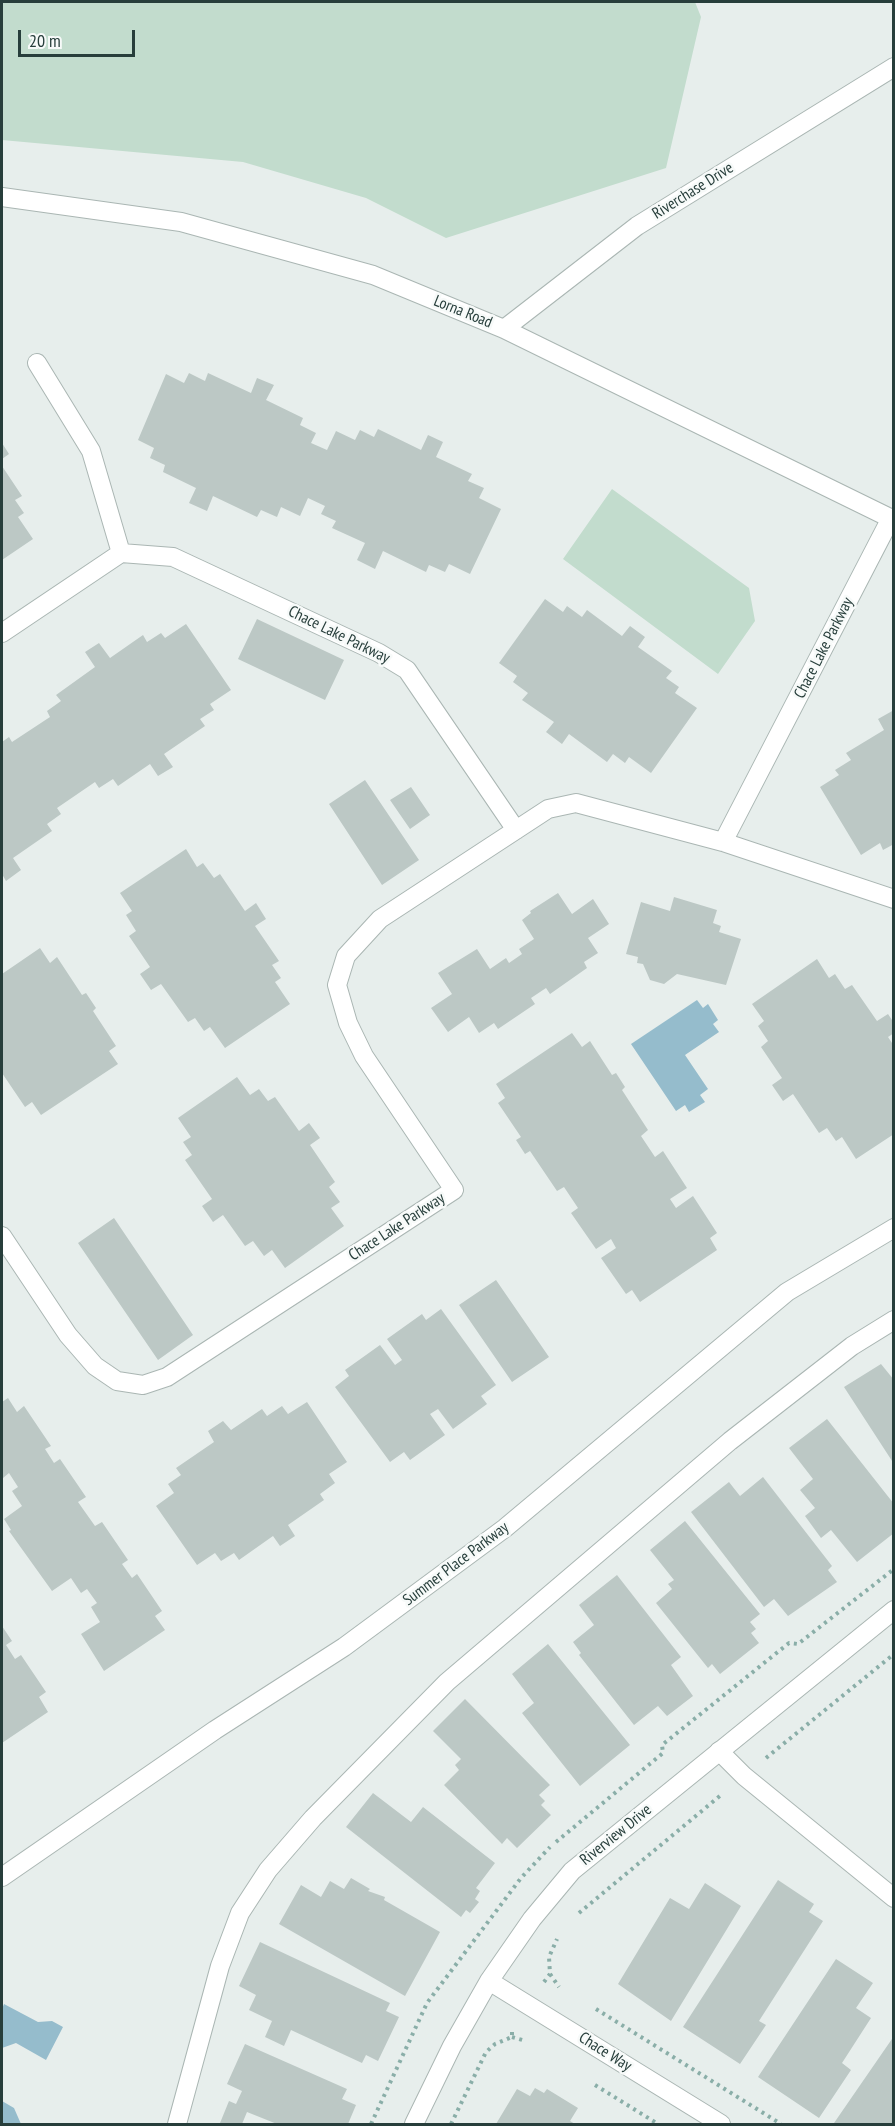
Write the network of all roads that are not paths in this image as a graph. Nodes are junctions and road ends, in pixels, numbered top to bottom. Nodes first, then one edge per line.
1 (894, 67) edge
2 (2, 197) edge
3 (504, 329) junction
4 (37, 363) dead end
5 (892, 519) edge
6 (122, 553) junction
7 (2, 633) edge
8 (516, 830) junction
9 (723, 842) junction
10 (894, 899) edge
11 (894, 1228) edge
12 (2, 1236) edge
13 (894, 1320) edge
14 (894, 1610) edge
15 (719, 1751) junction
16 (2, 1877) edge
17 (894, 1898) edge
18 (489, 1981) junction
19 (177, 2124) edge
20 (414, 2124) edge
21 (721, 2124) edge

1 - 3 street, Riverchase Drive
2 - 3 street, Lorna Road
3 - 5 street, Lorna Road
4 - 6 street
5 - 9 street, Chace Lake Parkway
6 - 7 street
6 - 8 street, Chace Lake Parkway
8 - 9 street, Chace Lake Parkway
8 - 12 street, Chace Lake Parkway
9 - 10 street, Chace Lake Parkway
11 - 16 street, Summer Place Parkway
13 - 19 street
14 - 15 street, Riverview Drive
15 - 17 street
15 - 18 street, Riverview Drive
18 - 20 street, Riverview Drive
18 - 21 street, Chace Way

